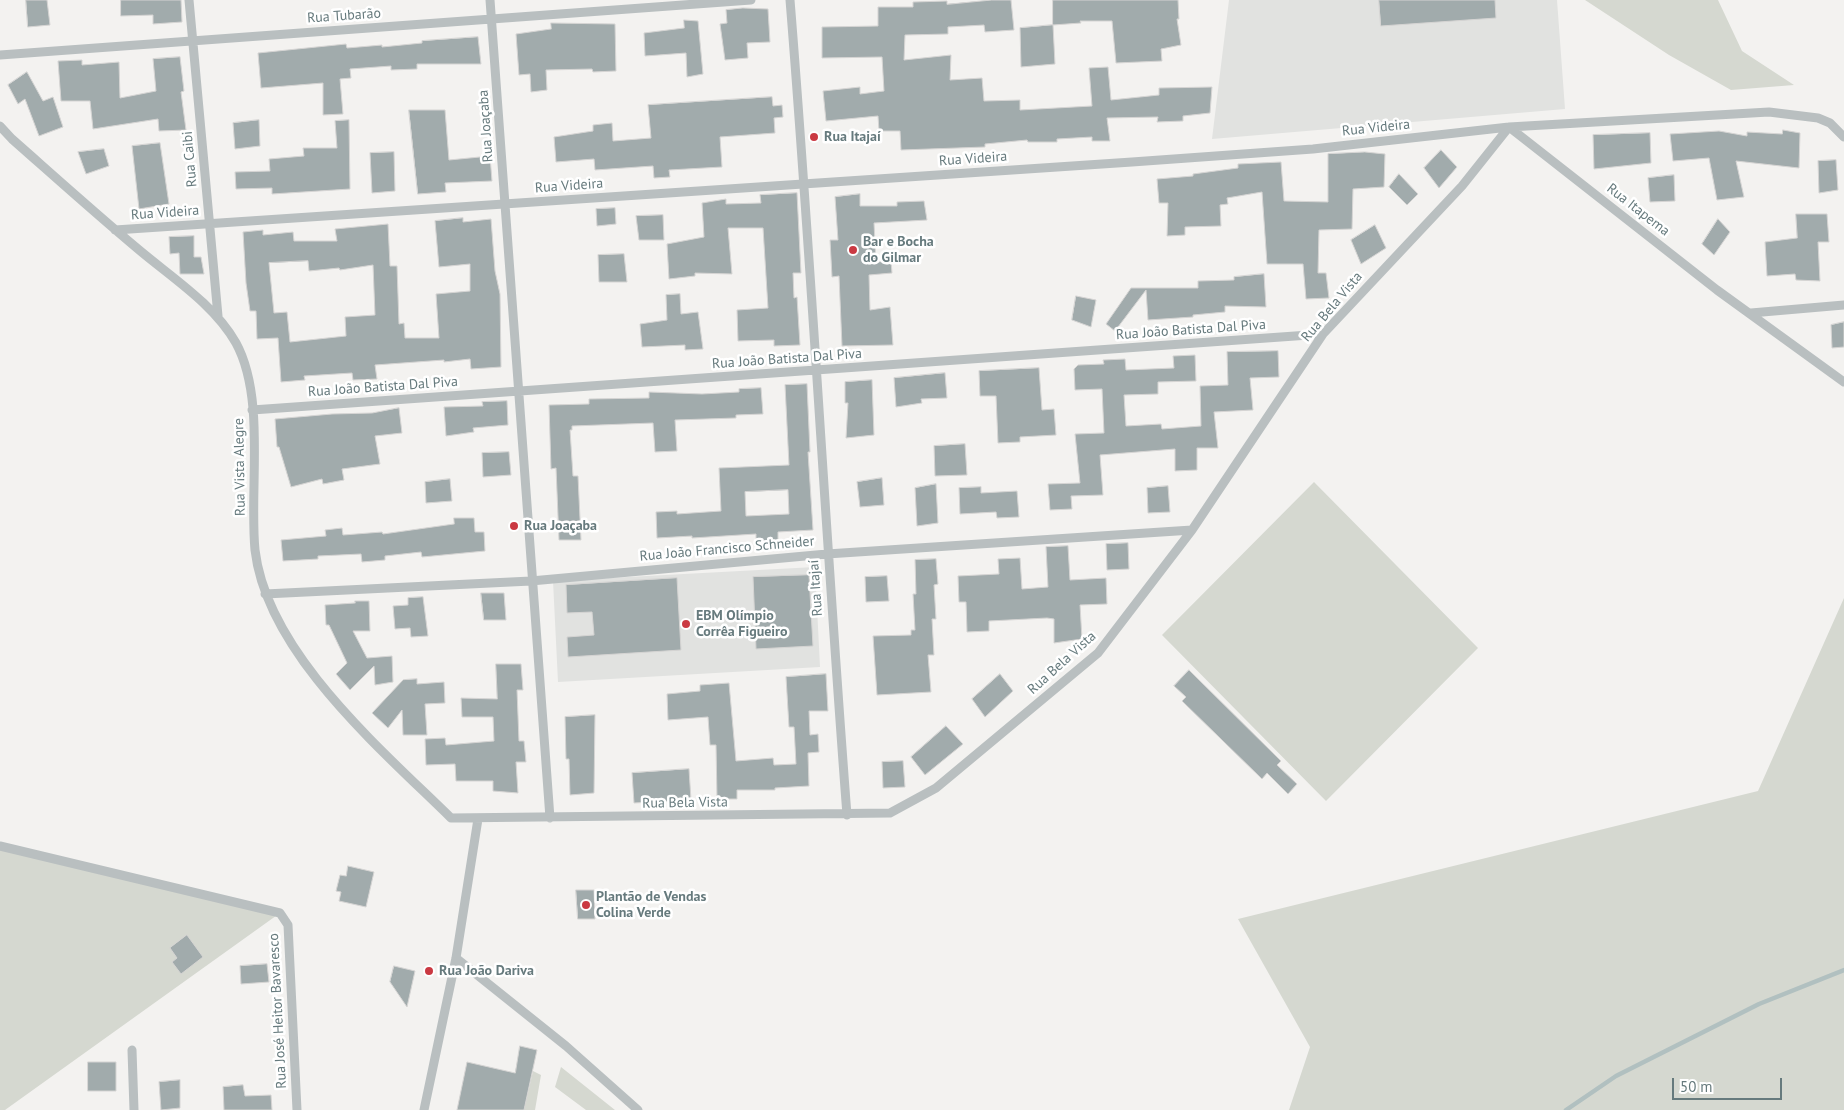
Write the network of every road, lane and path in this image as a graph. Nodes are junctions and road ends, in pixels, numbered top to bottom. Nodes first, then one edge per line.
1 (189, 0) edge
2 (490, 0) edge
3 (751, 0) edge
4 (790, 0) edge
5 (492, 19) junction
6 (193, 41) junction
7 (0, 55) edge
8 (0, 126) edge
9 (1509, 127) junction
10 (1844, 137) edge
11 (805, 185) junction
12 (505, 204) junction
13 (209, 224) junction
14 (116, 230) junction
15 (1844, 305) edge
16 (1751, 313) junction
17 (218, 316) junction
18 (1323, 334) junction
19 (816, 371) junction
20 (1844, 382) edge
21 (519, 390) junction
22 (252, 410) junction
23 (1192, 530) junction
24 (827, 554) junction
25 (531, 581) junction
26 (265, 594) junction
27 (847, 815) junction
28 (550, 818) junction
29 (478, 819) junction
30 (0, 846) edge
31 (456, 958) junction
32 (132, 1050) dead end
33 (134, 1110) edge
34 (297, 1110) edge
35 (424, 1110) edge
36 (638, 1110) edge

1 - 6 street, Rua Caibi
2 - 5 street, Rua Joaçaba
3 - 5 street, Rua Tubarão
4 - 11 street, Rua Itajaí
5 - 6 street, Rua Tubarão
5 - 12 street, Rua Joaçaba
6 - 7 street, Rua Tubarão
6 - 13 street, Rua Caibi
8 - 14 street, Rua Vista Alegre
9 - 10 street, Rua Videira
9 - 11 street, Rua Videira
9 - 16 street, Rua Itapema
9 - 18 street, Rua Bela Vista
11 - 12 street, Rua Videira
11 - 19 street, Rua Itajaí
12 - 13 street, Rua Videira
12 - 21 street, Rua Joaçaba
13 - 14 street, Rua Videira
13 - 17 street, Rua Caibi
14 - 17 street, Rua Vista Alegre
15 - 16 street
16 - 20 street, Rua Itapema
17 - 22 street, Rua Vista Alegre
18 - 19 street, Rua João Batista Dal Piva
18 - 23 street, Rua Bela Vista
19 - 21 street, Rua João Batista Dal Piva
19 - 24 street, Rua Itajaí
21 - 22 street, Rua João Batista Dal Piva
21 - 25 street, Rua Joaçaba
22 - 26 street, Rua Vista Alegre
23 - 24 street, Rua João Francisco Schneider
23 - 27 street, Rua Bela Vista
24 - 25 street, Rua João Francisco Schneider
24 - 27 street, Rua Itajaí
25 - 26 street, Rua João Francisco Schneider
25 - 28 street, Rua Joaçaba
26 - 29 street, Rua Vista Alegre
27 - 28 street, Rua Bela Vista
28 - 29 street, Rua Bela Vista
29 - 31 street
30 - 34 street, Rua José Heitor Bavaresco
31 - 35 street
31 - 36 street
32 - 33 street

